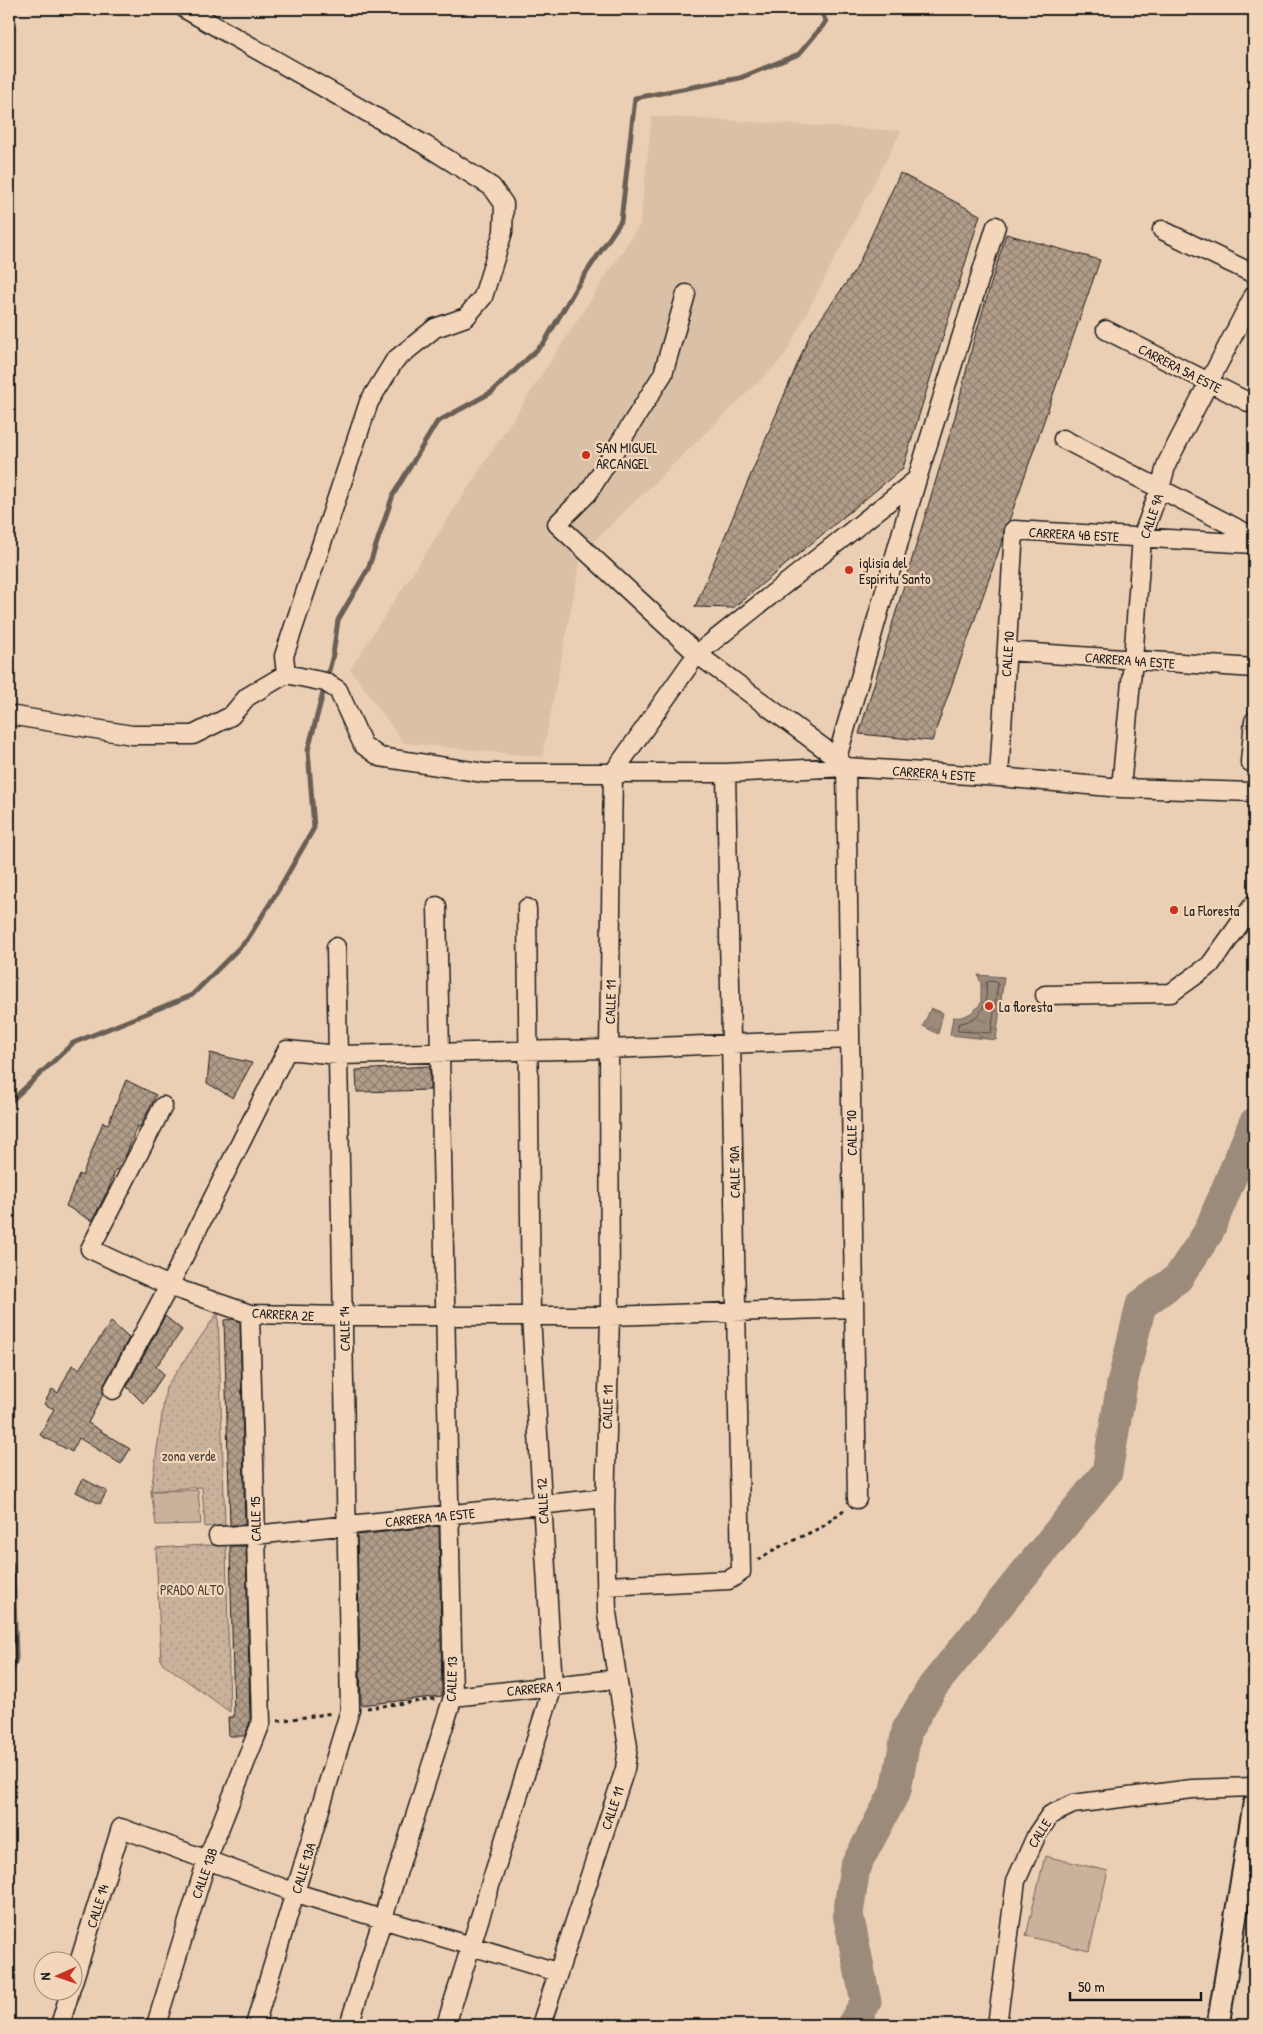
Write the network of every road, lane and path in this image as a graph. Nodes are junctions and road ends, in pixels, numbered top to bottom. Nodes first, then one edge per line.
1 (185, 9) edge
2 (996, 226) dead end
3 (1162, 230) dead end
4 (1254, 274) edge
5 (686, 294) dead end
6 (1254, 295) edge
7 (1106, 330) dead end
8 (1209, 382) junction
9 (1254, 405) edge
10 (1063, 439) dead end
11 (918, 478) junction
12 (1160, 488) junction
13 (1014, 530) joint
14 (1142, 537) junction
15 (1254, 537) edge
16 (1254, 544) edge
17 (1007, 651) junction
18 (697, 654) junction
19 (1133, 660) junction
20 (1254, 668) edge
21 (286, 674) junction
22 (9, 715) edge
23 (1254, 721) edge
24 (1250, 762) dead end
25 (841, 763) junction
26 (613, 773) junction
27 (726, 773) junction
28 (999, 777) junction
29 (1121, 788) junction
30 (1254, 792) edge
31 (1254, 904) edge
32 (436, 906) dead end
33 (527, 908) dead end
34 (336, 947) dead end
35 (1045, 995) dead end
36 (850, 1040) junction
37 (731, 1044) junction
38 (609, 1049) junction
39 (528, 1051) junction
40 (440, 1053) junction
41 (338, 1055) junction
42 (163, 1106) dead end
43 (169, 1286) junction
44 (854, 1308) junction
45 (736, 1312) junction
46 (250, 1314) junction
47 (344, 1316) junction
48 (445, 1316) junction
49 (531, 1316) junction
50 (610, 1316) junction
51 (112, 1390) dead end
52 (605, 1498) junction
53 (857, 1499) joint
54 (542, 1505) junction
55 (449, 1515) junction
56 (347, 1526) junction
57 (256, 1535) junction
58 (218, 1536) dead end
59 (741, 1572) junction
60 (606, 1586) junction
61 (616, 1679) junction
62 (553, 1686) junction
63 (453, 1697) junction
64 (350, 1710) joint
65 (261, 1723) joint
66 (1254, 1788) edge
67 (1254, 1805) edge
68 (207, 1860) junction
69 (296, 1893) junction
70 (382, 1919) junction
71 (471, 1946) junction
72 (82, 1953) edge
73 (558, 1972) junction
74 (67, 2002) edge
75 (60, 2025) edge
76 (156, 2025) edge
77 (255, 2025) edge
78 (349, 2025) edge
79 (446, 2025) edge
80 (542, 2025) edge
81 (997, 2025) edge
82 (1218, 2025) edge

1 - 21 street
2 - 11 street, CALLE 10
3 - 4 street
5 - 18 street
6 - 8 street, CALLE 9A
7 - 8 street, CARRERA 5A ESTE
8 - 9 street, CARRERA 5A ESTE
8 - 12 street, CALLE 9A
10 - 12 street
11 - 18 street
11 - 25 street, CALLE 10
12 - 14 street, CALLE 9A
12 - 15 street
13 - 14 street, CARRERA 4B ESTE
13 - 17 street, CALLE 10
14 - 16 street, CARRERA 4B ESTE
14 - 19 street, CALLE 9A
17 - 19 street, CARRERA 4A ESTE
17 - 28 street, CALLE 10
18 - 25 street
18 - 26 street
19 - 20 street, CARRERA 4A ESTE
19 - 29 street, CALLE 9A
21 - 22 street
21 - 26 street, CARRERA 4 ESTE
23 - 24 street
25 - 27 street, CARRERA 4 ESTE
25 - 28 street, CARRERA 4 ESTE
25 - 36 street, CALLE 10
26 - 27 street, CARRERA 4 ESTE
26 - 38 street, CALLE 11
27 - 37 street, CALLE 10A
28 - 29 street, CARRERA 4 ESTE
29 - 30 street, CARRERA 4 ESTE
31 - 35 street
32 - 40 street, CALLE 13
33 - 39 street, CALLE 12
34 - 41 street, CALLE 14
36 - 37 street
36 - 44 street, CALLE 10
37 - 38 street
37 - 45 street, CALLE 10A
38 - 39 street
38 - 50 street, CALLE 11
39 - 40 street
39 - 49 street, CALLE 12
40 - 41 street
40 - 48 street, CALLE 13
41 - 43 street
41 - 47 street, CALLE 14
42 - 43 street, CARRERA 2E
43 - 46 street, CARRERA 2E
43 - 51 street
44 - 45 street, CARRERA 2E
44 - 53 street, CALLE 10
45 - 50 street, CARRERA 2E
45 - 59 street, CALLE 10A
46 - 47 street, CARRERA 2E
46 - 57 street, CALLE 15
47 - 48 street, CARRERA 2E
47 - 56 street, CALLE 14
48 - 49 street, CARRERA 2E
48 - 55 street, CALLE 13
49 - 50 street, CARRERA 2E
49 - 54 street, CALLE 12
50 - 52 street, CALLE 11
52 - 54 street, CARRERA 1A ESTE
52 - 60 street, CALLE 11
53 - 59 path
54 - 55 street, CARRERA 1A ESTE
54 - 62 street, CALLE 12
55 - 56 street, CARRERA 1A ESTE
55 - 63 street, CALLE 13
56 - 57 street, CARRERA 1A ESTE
56 - 64 street, CALLE 14
57 - 58 street, CARRERA 1A ESTE
57 - 65 street, CALLE 15
59 - 60 street
60 - 61 street, CALLE 11
61 - 62 street, CARRERA 1
61 - 73 street, CALLE 11
62 - 63 street, CARRERA 1
62 - 71 street
63 - 70 street, CALLE 13
64 - 69 street, CALLE 13A
65 - 68 street, CALLE 13B
66 - 81 street, CALLE
67 - 82 main road
68 - 69 street
68 - 72 street, CALLE 14
68 - 76 street, CALLE 13B
69 - 70 street
69 - 77 street, CALLE 13A
70 - 71 street
70 - 78 street, CALLE 13
71 - 73 street
71 - 79 street
73 - 80 street, CALLE 11
74 - 75 street

